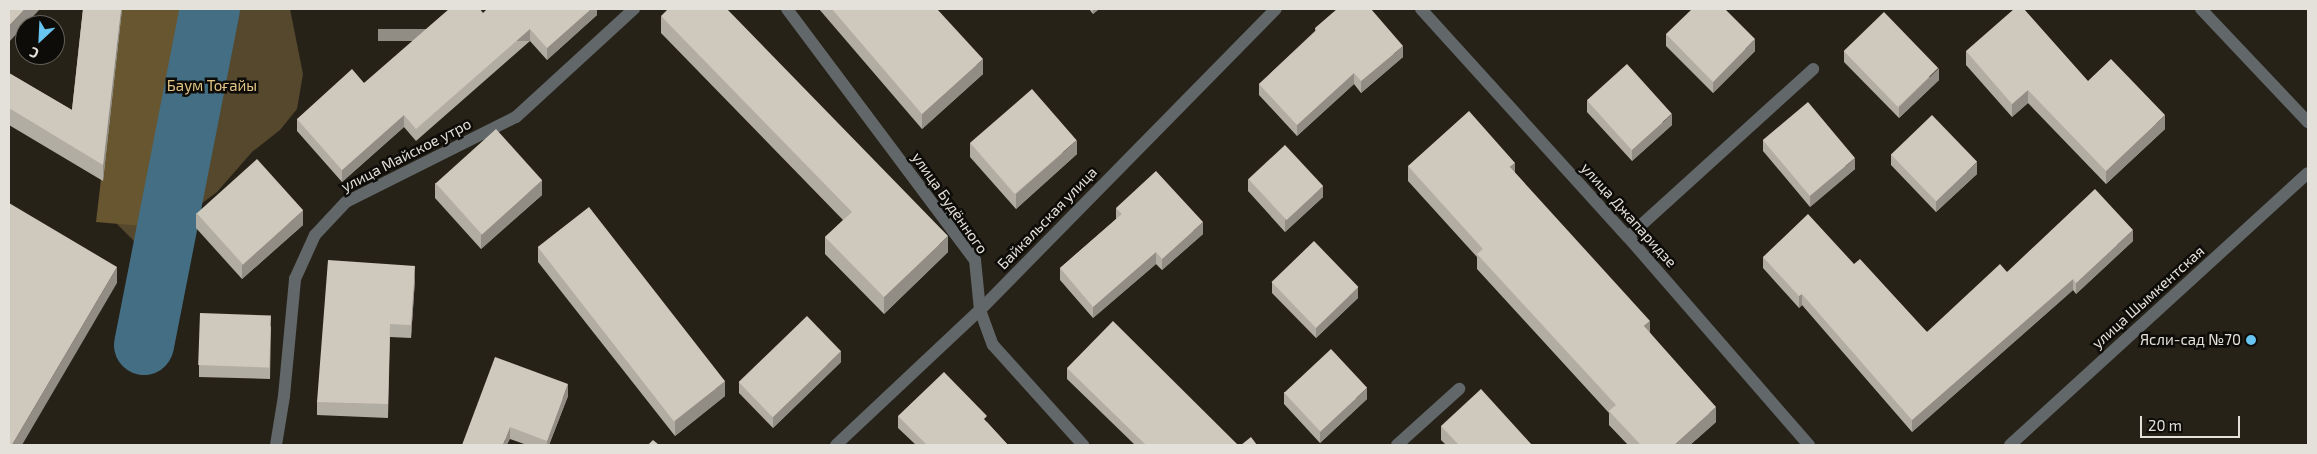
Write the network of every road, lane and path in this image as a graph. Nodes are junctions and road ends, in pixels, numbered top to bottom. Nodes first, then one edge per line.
1 (634, 9) edge
2 (787, 9) edge
3 (1276, 9) edge
4 (1421, 9) edge
5 (2201, 9) edge
6 (1813, 69) dead end
7 (2308, 122) edge
8 (2308, 173) edge
9 (1628, 237) junction
10 (980, 310) junction
11 (1459, 389) dead end
12 (276, 445) edge
13 (836, 445) edge
14 (1083, 445) edge
15 (1396, 445) edge
16 (1809, 445) edge
17 (2010, 445) edge

1 - 12 street, улица Майское утро
2 - 10 street, улица Будённого
3 - 10 street, Байкальская улица
4 - 9 street, улица Джапаридзе
5 - 7 street
6 - 9 street
8 - 17 street, улица Шымкентская
9 - 16 street, улица Джапаридзе
10 - 13 street, Байкальская улица
10 - 14 street, улица Будённого
11 - 15 street

